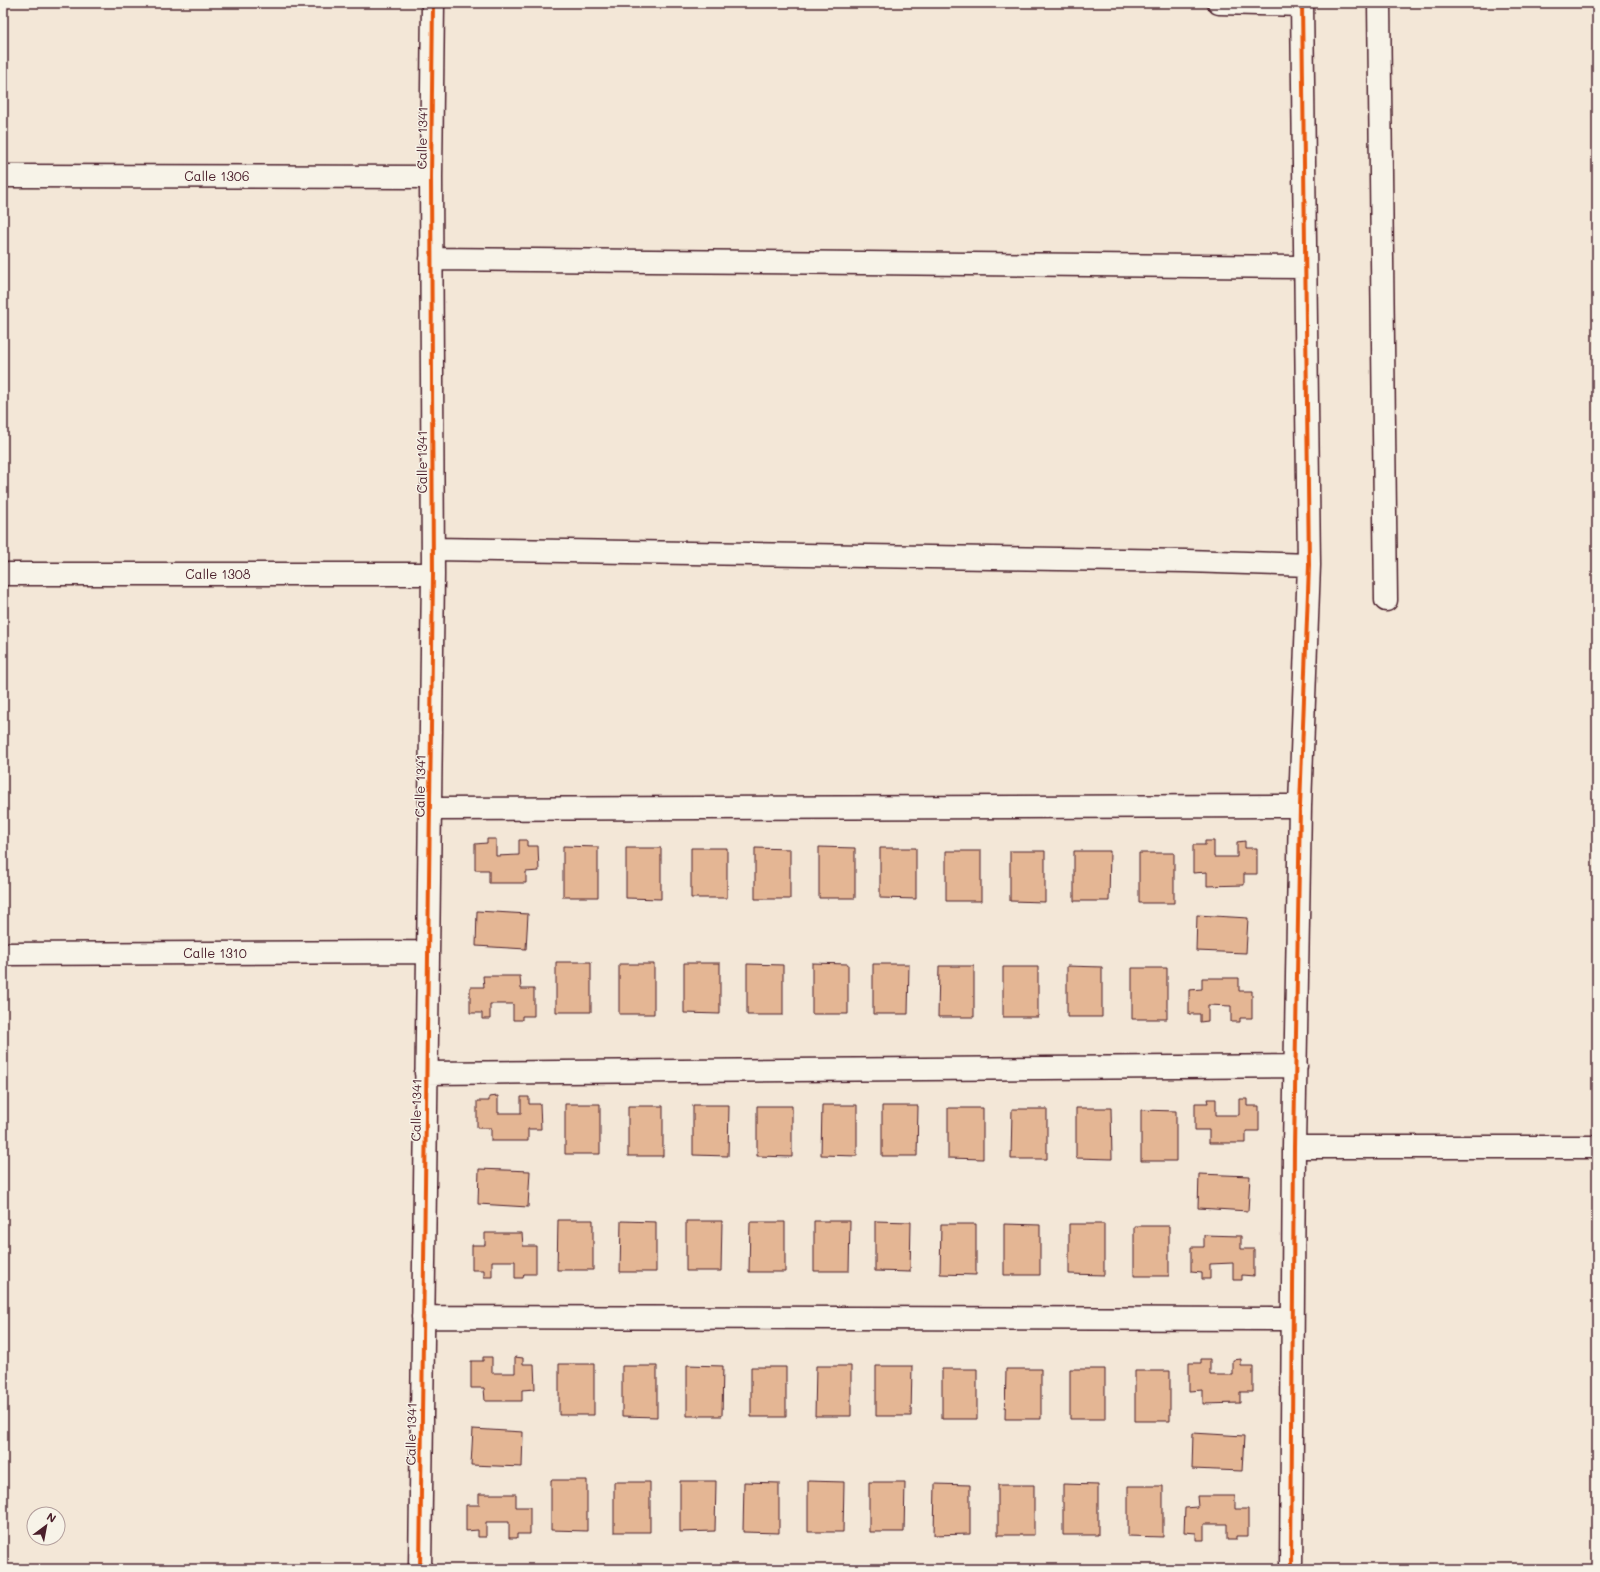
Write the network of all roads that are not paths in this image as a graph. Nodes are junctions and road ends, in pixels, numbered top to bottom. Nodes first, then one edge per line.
1 (433, 3) edge
2 (1219, 3) edge
3 (1379, 3) edge
4 (1302, 4) edge
5 (3, 176) edge
6 (431, 177) junction
7 (431, 259) junction
8 (1305, 267) junction
9 (433, 549) junction
10 (1309, 565) junction
11 (3, 574) edge
12 (433, 574) junction
13 (1386, 600) dead end
14 (1300, 806) junction
15 (430, 809) junction
16 (427, 952) junction
17 (3, 954) edge
18 (1296, 1066) junction
19 (426, 1073) junction
20 (1294, 1147) junction
21 (1597, 1147) edge
22 (423, 1317) junction
23 (1292, 1319) junction
24 (420, 1569) edge
25 (1291, 1569) edge

1 - 6 street, Calle 1341
2 - 4 street
3 - 13 street
4 - 8 street
5 - 6 street, Calle 1306
6 - 7 street, Calle 1341
7 - 8 street
7 - 9 street, Calle 1341
8 - 10 street
9 - 10 street
9 - 12 street, Calle 1341
10 - 14 street
11 - 12 street, Calle 1308
12 - 15 street, Calle 1341
14 - 15 street
14 - 18 street
15 - 16 street, Calle 1341
16 - 17 street, Calle 1310
16 - 19 street, Calle 1341
18 - 19 street
18 - 20 street
19 - 22 street, Calle 1341
20 - 21 street
20 - 23 street
22 - 23 street
22 - 24 street, Calle 1341
23 - 25 street

